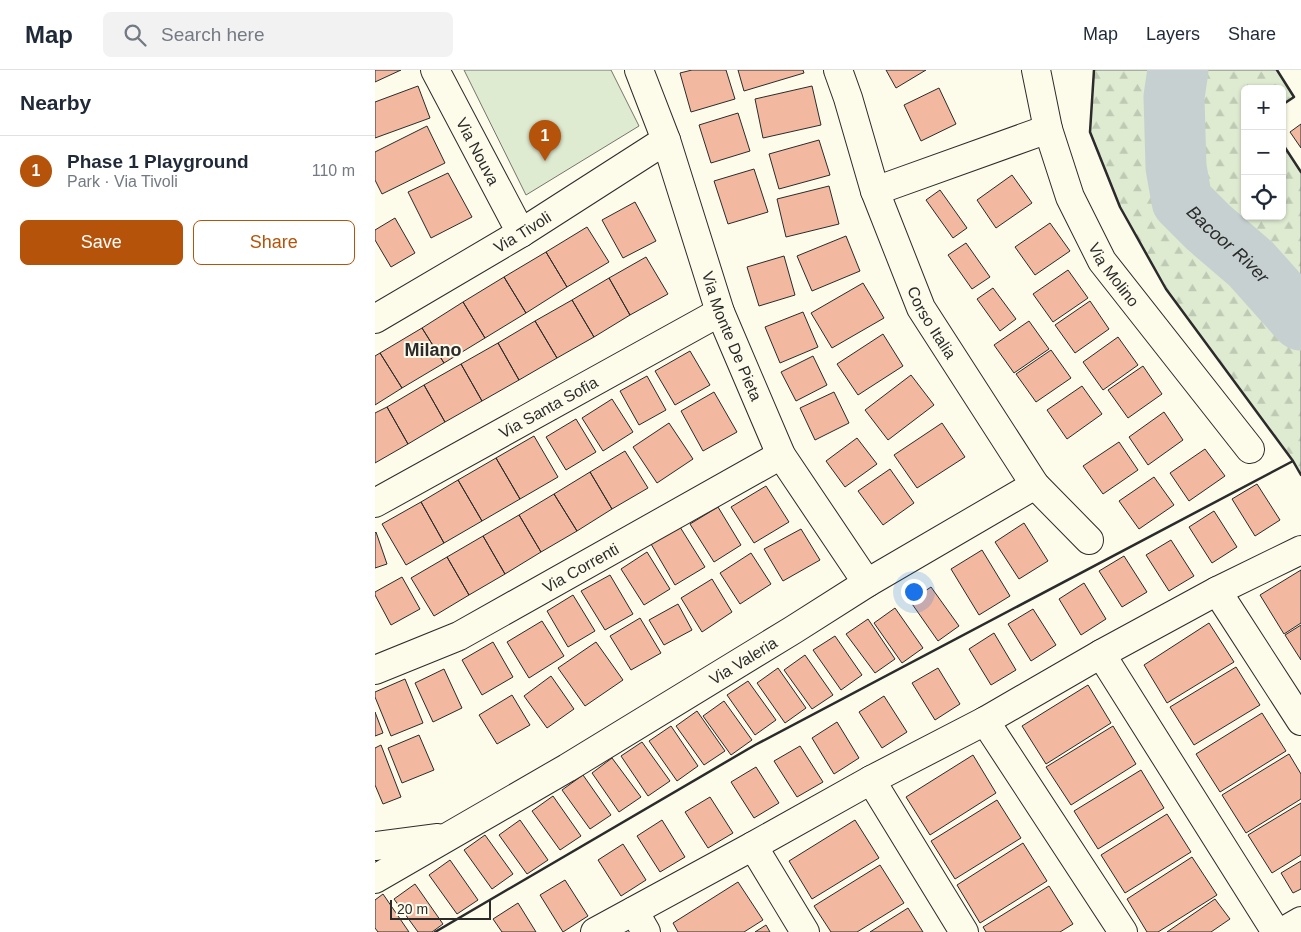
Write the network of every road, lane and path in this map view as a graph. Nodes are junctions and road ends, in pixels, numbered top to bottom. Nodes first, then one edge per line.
1 (435, 70) edge
2 (639, 70) edge
3 (838, 70) edge
4 (1037, 70) edge
5 (1048, 129) junction
6 (666, 140) junction
7 (875, 191) junction
8 (521, 233) junction
9 (720, 312) junction
10 (375, 319) edge
11 (1250, 449) dead end
12 (781, 455) junction
13 (1035, 485) junction
14 (375, 503) edge
15 (1089, 540) dead end
16 (1301, 550) edge
17 (867, 583) junction
18 (1217, 591) junction
19 (1101, 654) junction
20 (375, 670) edge
21 (985, 721) junction
22 (1301, 721) edge
23 (871, 780) junction
24 (449, 836) junction
25 (375, 846) edge
26 (753, 846) junction
27 (375, 879) edge
28 (640, 921) edge
29 (1301, 921) edge
30 (595, 932) edge
31 (805, 932) edge
32 (964, 932) edge
33 (1123, 932) edge
34 (1276, 932) edge
35 (1282, 932) edge

1 - 8 street, Via Nouva
2 - 6 street, Via Monte De Pieta
3 - 7 street, Corso Italia
4 - 5 street, Via Molino
5 - 7 street
5 - 11 street, Via Molino
6 - 8 street, Via Tivoli
6 - 9 street, Via Monte De Pieta
7 - 13 street, Corso Italia
8 - 10 street, Via Tivoli
9 - 12 street, Via Monte De Pieta
9 - 14 street, Via Santa Sofia
12 - 17 street, Via Monte De Pieta
12 - 20 street, Via Correnti
13 - 15 street, Corso Italia
13 - 17 street, Via Valeria
16 - 18 street
17 - 24 street, Via Valeria
18 - 19 street
18 - 22 street
19 - 21 street
19 - 34 street
21 - 23 street
21 - 33 street
23 - 26 street
23 - 32 street
24 - 25 street, Via Valeria
24 - 27 street, Via Valeria
26 - 28 street
26 - 31 street
28 - 30 street
29 - 35 street

